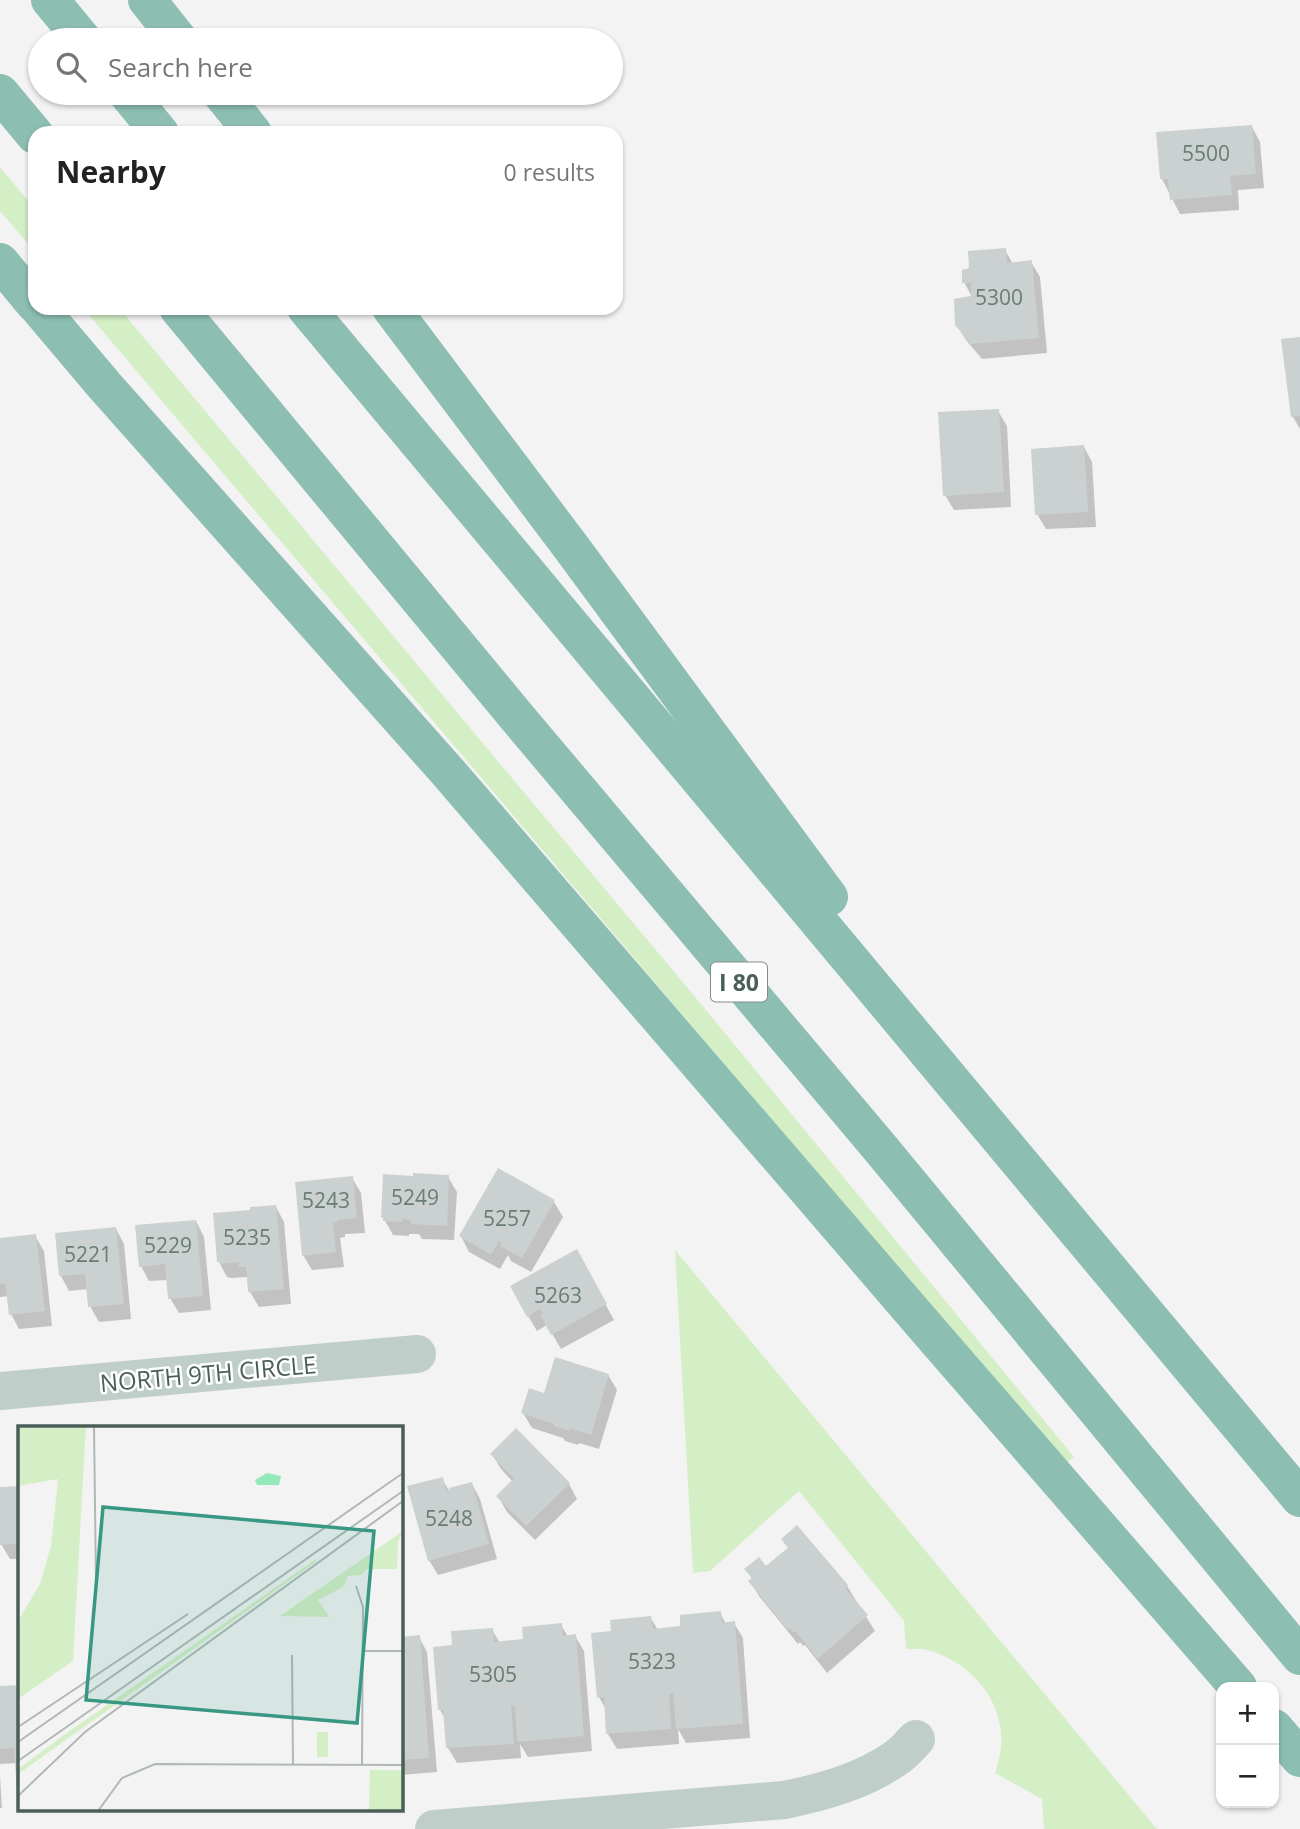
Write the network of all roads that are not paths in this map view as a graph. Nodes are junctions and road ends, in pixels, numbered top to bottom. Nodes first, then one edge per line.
1 (50, 0) edge
2 (147, 0) edge
3 (73, 28) edge
4 (169, 28) edge
5 (0, 93) edge
6 (137, 105) edge
7 (231, 105) edge
8 (154, 126) edge
9 (247, 126) edge
10 (28, 127) edge
11 (0, 262) edge
12 (28, 296) edge
13 (45, 315) edge
14 (184, 315) edge
15 (312, 315) edge
16 (396, 315) edge
17 (1062, 1214) junction
18 (417, 1354) dead end
19 (0, 1391) edge
20 (1300, 1498) edge
21 (1300, 1656) edge
22 (1234, 1682) edge
23 (1279, 1734) edge
24 (916, 1739) dead end
25 (1300, 1758) edge
26 (486, 1827) edge
27 (434, 1829) edge

1 - 3 highway
2 - 4 highway
5 - 10 highway
6 - 8 highway
7 - 9 highway
11 - 12 highway
13 - 22 highway
14 - 21 highway, I 80
15 - 17 highway
16 - 17 highway
17 - 20 highway
18 - 19 street, NORTH 9TH CIRCLE
23 - 25 highway
24 - 26 street
26 - 27 street

